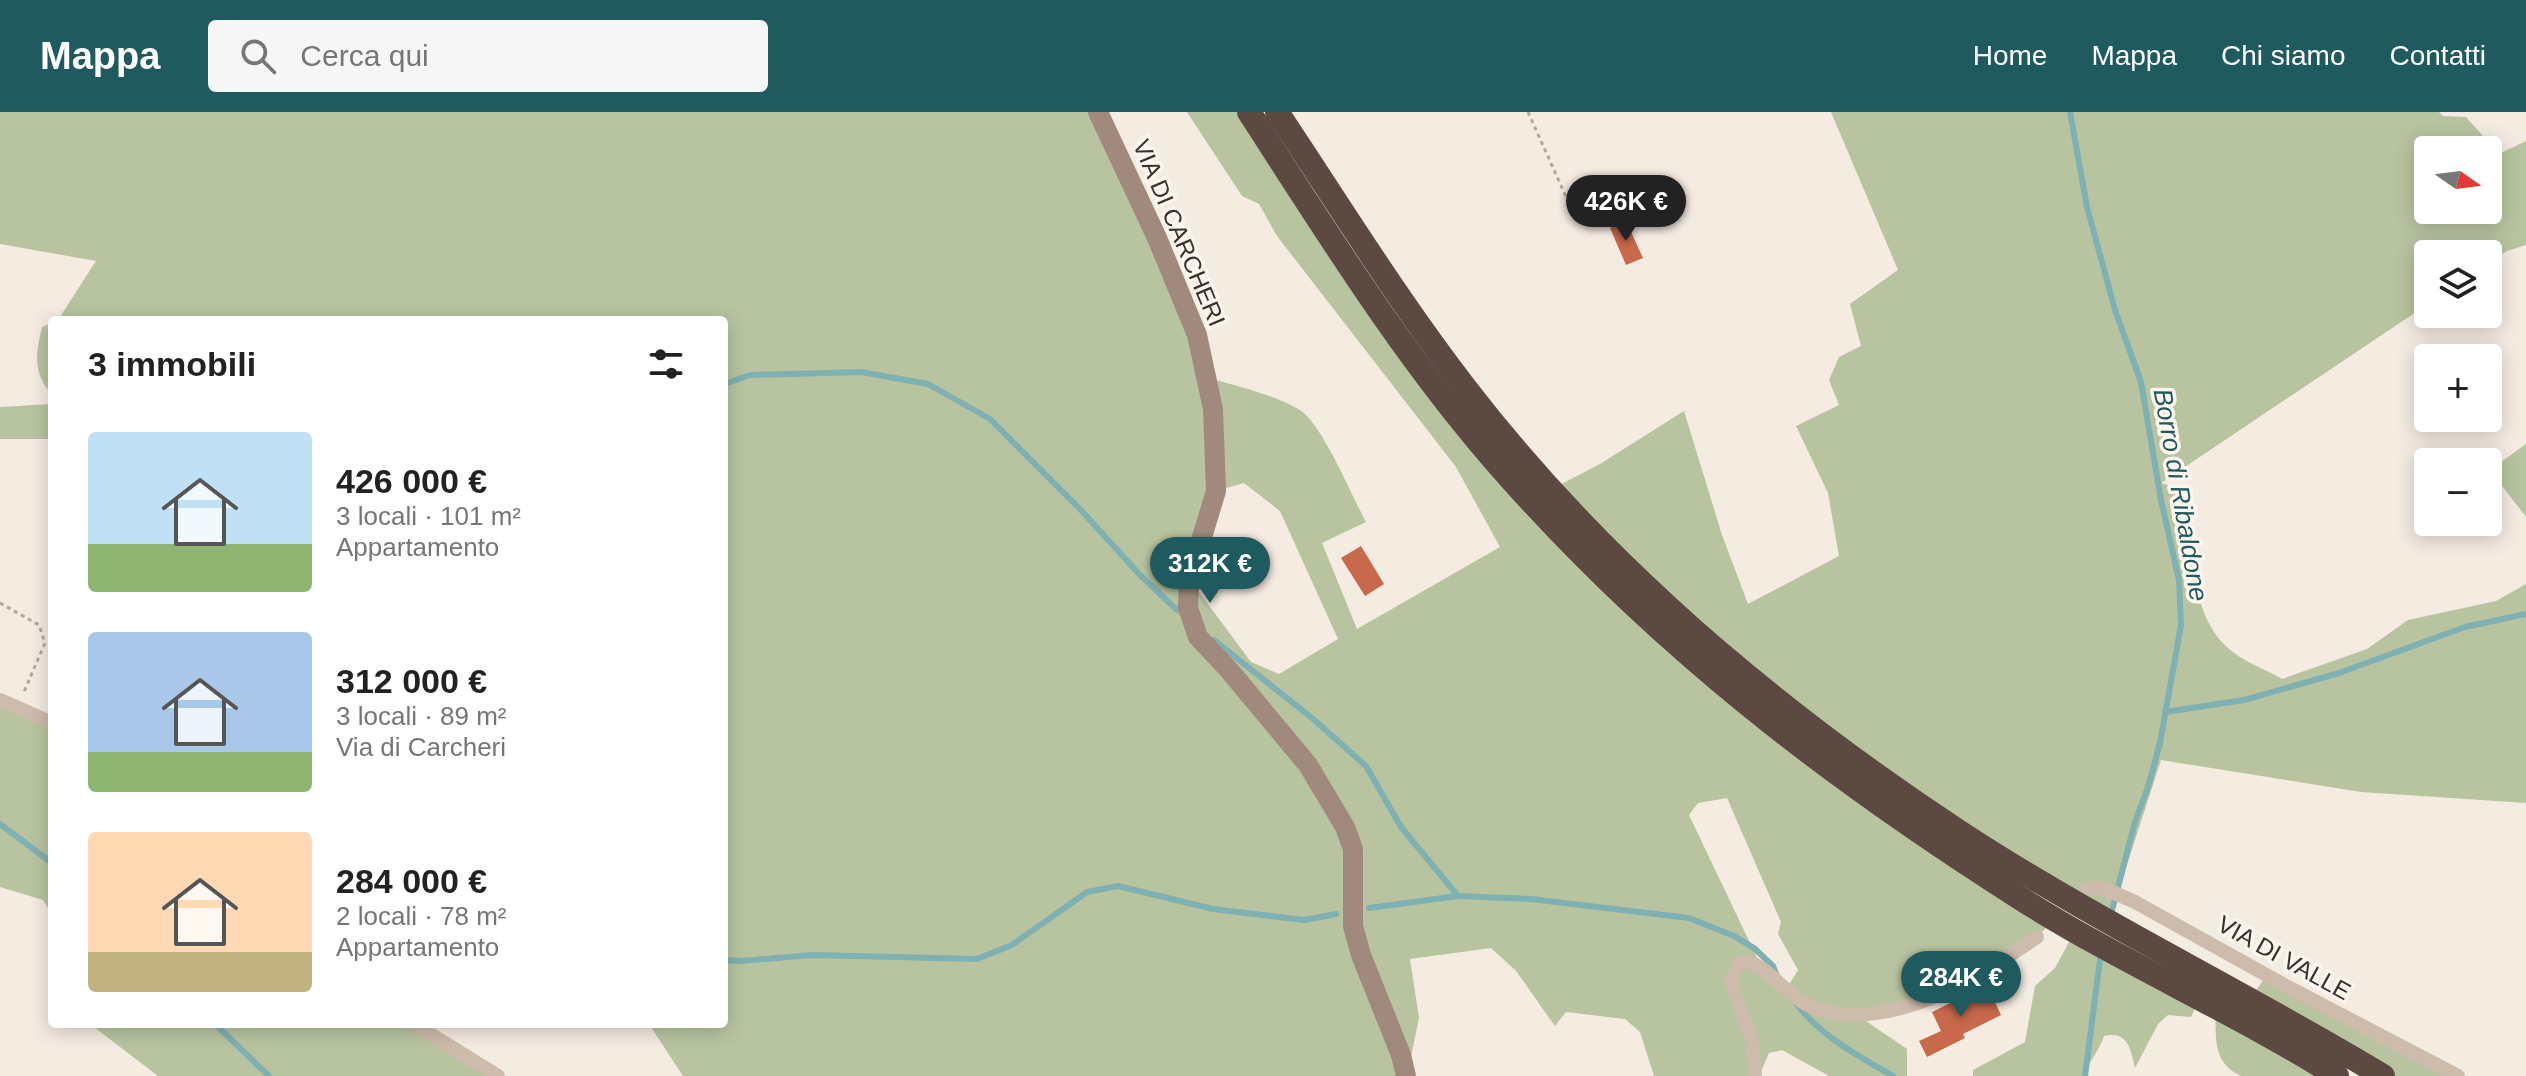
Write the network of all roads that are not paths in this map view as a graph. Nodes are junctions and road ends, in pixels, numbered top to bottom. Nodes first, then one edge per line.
1 (1098, 112) edge
2 (1249, 112) edge
3 (1277, 112) edge
4 (0, 700) edge
5 (48, 721) edge
6 (2087, 888) dead end
7 (2037, 937) dead end
8 (420, 1028) edge
9 (498, 1076) edge
10 (1406, 1076) edge
11 (1755, 1076) edge
12 (2337, 1076) edge
13 (2383, 1076) edge
14 (2458, 1076) edge

1 - 10 street, VIA DI CARCHERI
2 - 12 highway
3 - 13 highway
4 - 5 street
6 - 14 street, VIA DI VALLE
7 - 11 street
8 - 9 street

